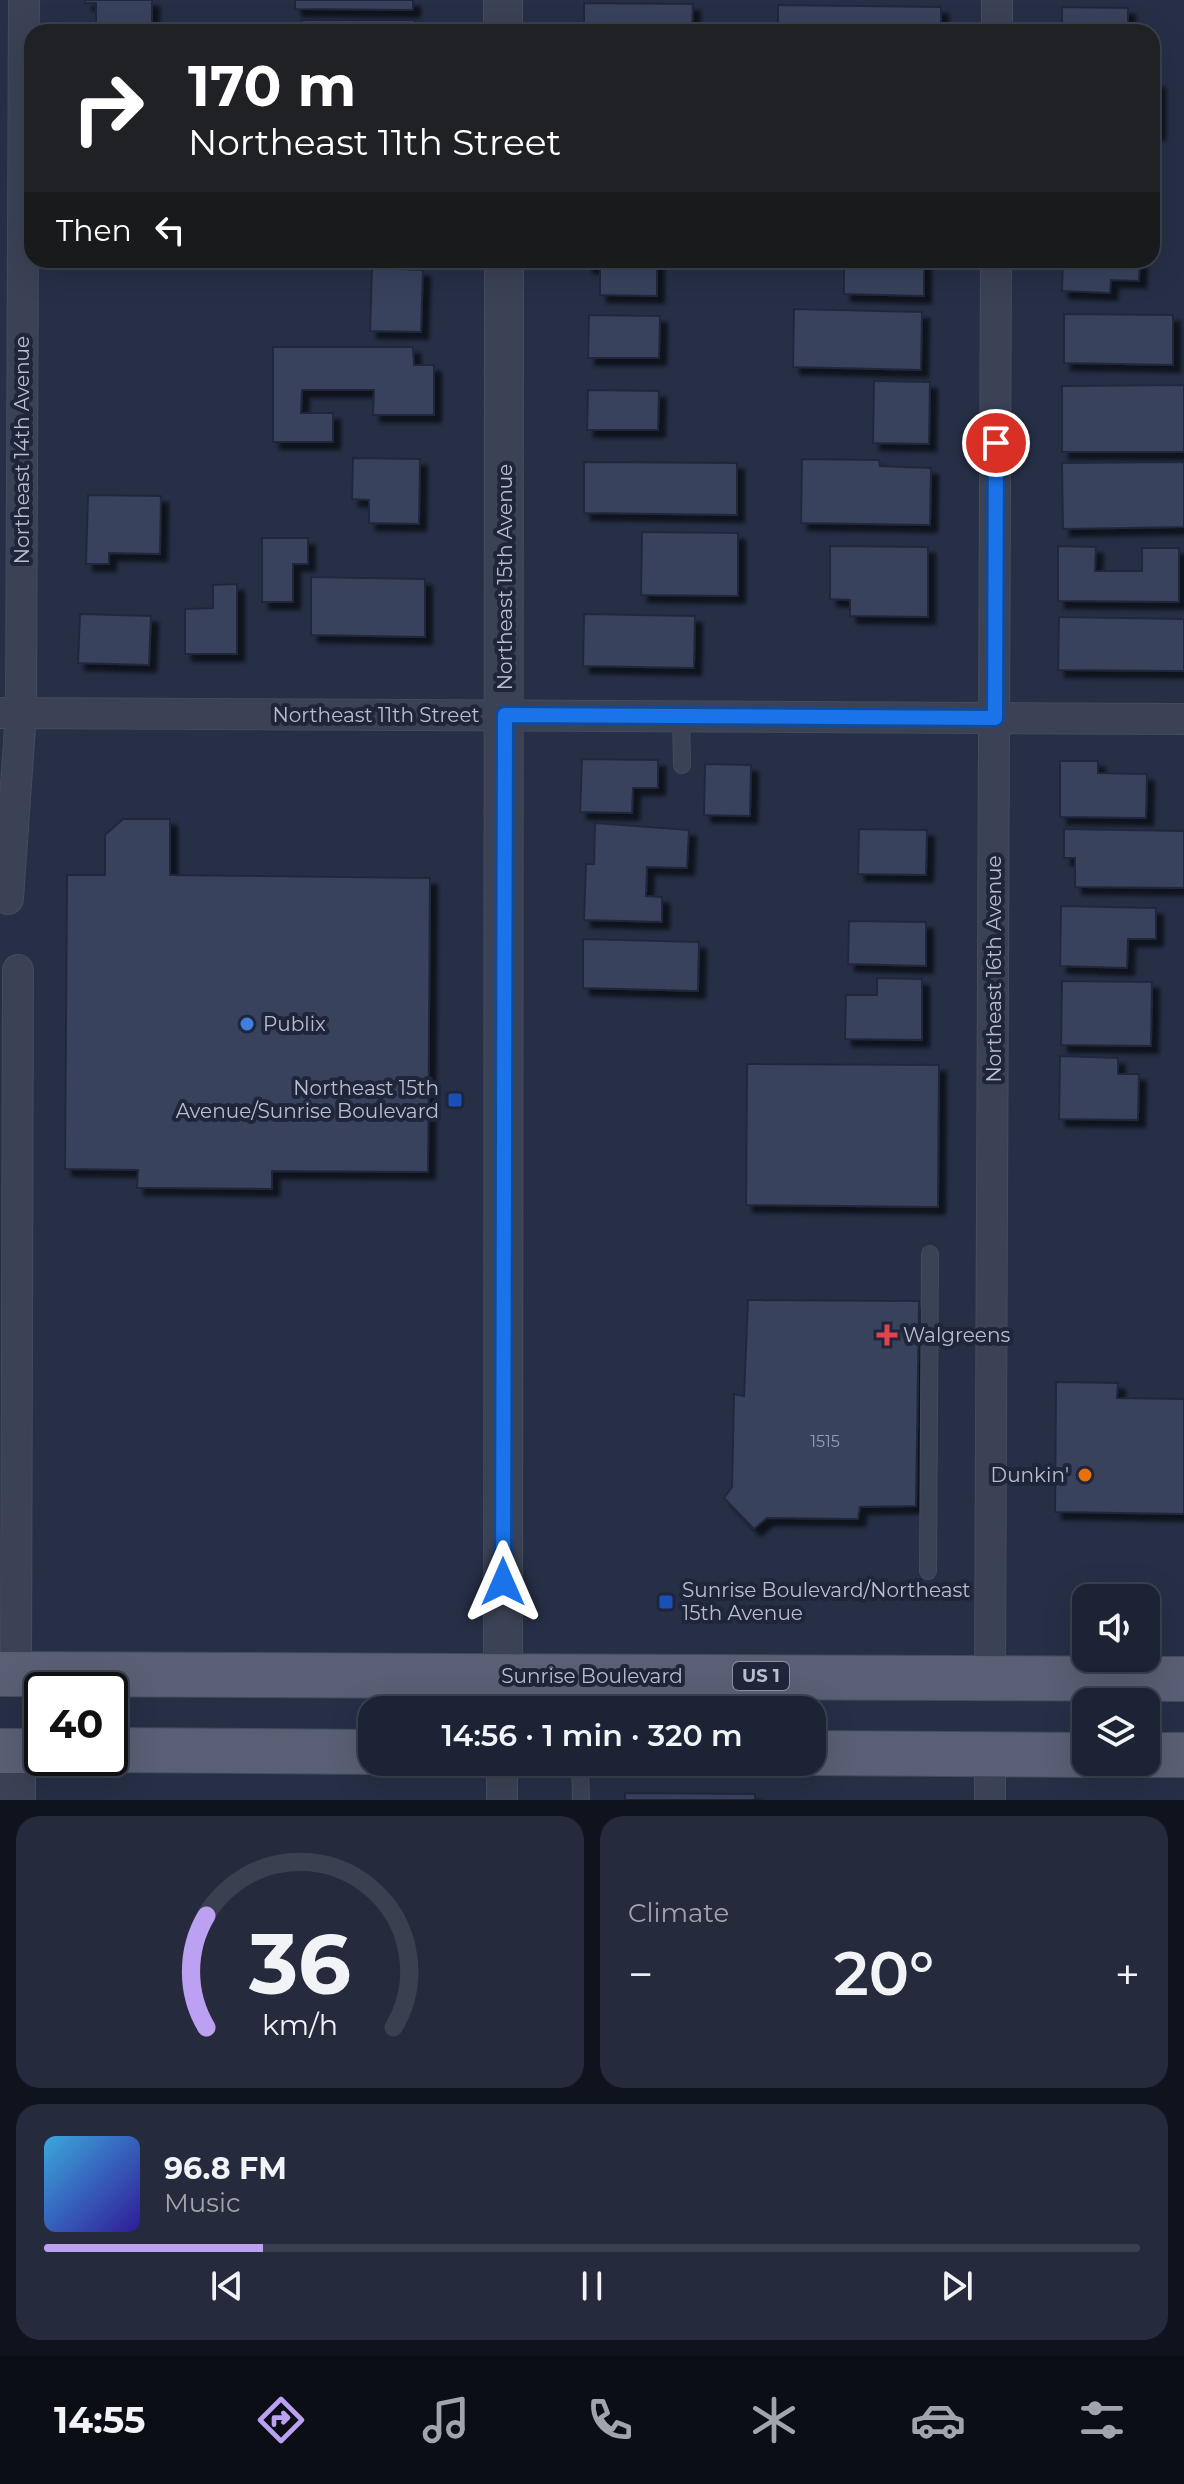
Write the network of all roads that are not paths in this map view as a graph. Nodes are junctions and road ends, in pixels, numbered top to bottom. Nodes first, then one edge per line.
1 (24, 0) edge
2 (503, 0) edge
3 (997, 0) edge
4 (503, 24) edge
5 (997, 24) edge
6 (504, 268) edge
7 (996, 268) edge
8 (10, 713) edge
9 (505, 715) junction
10 (681, 716) junction
11 (995, 718) junction
12 (1184, 719) edge
13 (682, 765) dead end
14 (8, 899) dead end
15 (18, 970) dead end
16 (930, 1254) dead end
17 (928, 1571) dead end
18 (8, 1674) edge
19 (990, 1678) junction
20 (1184, 1679) edge
21 (503, 1693) edge
22 (128, 1750) edge
23 (19, 1751) edge
24 (358, 1752) edge
25 (826, 1753) edge
26 (990, 1755) junction
27 (1072, 1755) edge
28 (1160, 1755) edge
29 (1184, 1755) edge
30 (502, 1776) edge
31 (580, 1776) edge
32 (16, 1800) edge
33 (502, 1800) edge
34 (581, 1800) edge
35 (990, 1800) edge

1 - 8 street, Northeast 14th Avenue
2 - 4 street
3 - 5 street
6 - 9 street, Northeast 15th Avenue
7 - 11 street, Northeast 16th Avenue
8 - 9 street, Northeast 11th Street
8 - 14 street, Northeast 14th Avenue
9 - 10 street, Northeast 11th Street
9 - 21 street, Northeast 15th Avenue
10 - 11 street, Northeast 11th Street
10 - 13 lane
11 - 12 street, Northeast 11th Street
11 - 19 street, Northeast 16th Avenue
15 - 18 street
16 - 17 lane
18 - 21 main road, Sunrise Boulevard / US 1
19 - 20 main road, Sunrise Boulevard / US 1
19 - 21 main road, Sunrise Boulevard / US 1
22 - 24 main road
23 - 32 street
25 - 26 main road
26 - 27 main road
26 - 35 street
28 - 29 main road
30 - 33 street
31 - 34 lane

